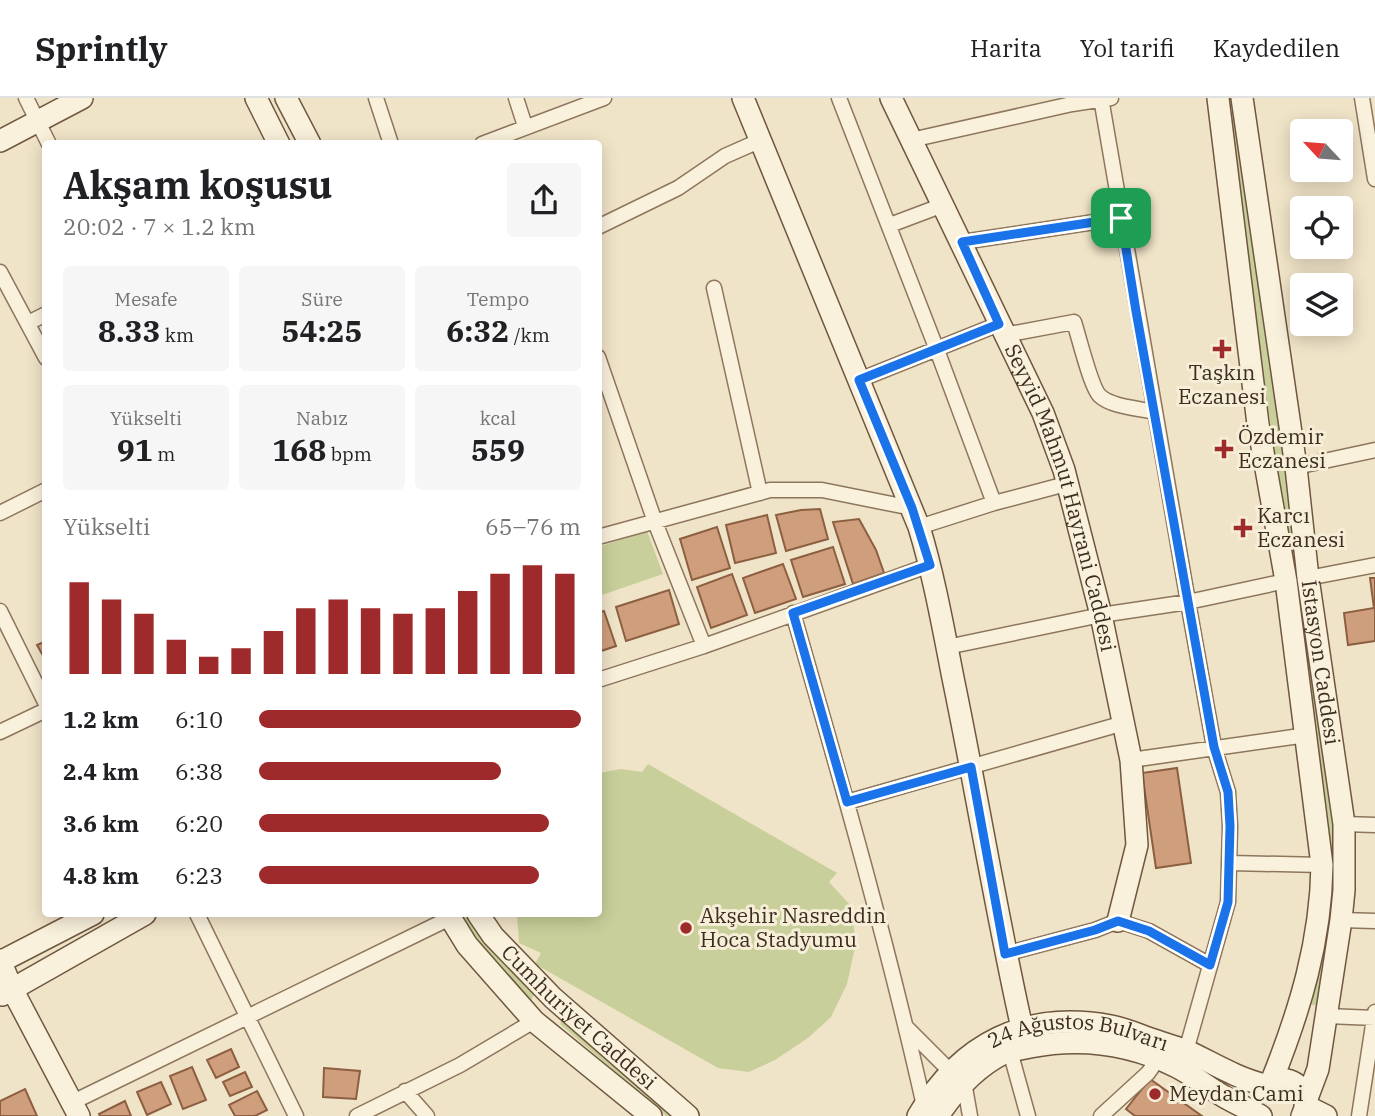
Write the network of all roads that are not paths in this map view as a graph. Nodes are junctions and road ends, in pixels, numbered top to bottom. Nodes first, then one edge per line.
1 (26, 98) edge
2 (82, 98) edge
3 (256, 98) edge
4 (286, 98) edge
5 (376, 98) edge
6 (516, 98) edge
7 (604, 98) edge
8 (743, 98) edge
9 (839, 98) edge
10 (891, 98) edge
11 (1111, 98) edge
12 (1218, 98) edge
13 (1242, 98) edge
14 (1362, 98) edge
15 (1101, 99) edge
16 (1079, 100) edge
17 (38, 122) junction
18 (520, 134) edge
19 (47, 140) edge
20 (277, 140) edge
21 (308, 140) edge
22 (390, 140) edge
23 (497, 140) edge
24 (911, 140) junction
25 (0, 141) edge
26 (759, 141) junction
27 (1375, 179) edge
28 (943, 205) junction
29 (1121, 218) junction
30 (602, 225) edge
31 (890, 225) junction
32 (962, 242) junction
33 (0, 272) edge
34 (714, 288) dead end
35 (7, 299) edge
36 (42, 316) edge
37 (27, 323) junction
38 (1002, 330) junction
39 (937, 350) junction
40 (42, 351) edge
41 (602, 369) edge
42 (859, 380) junction
43 (1154, 412) junction
44 (1375, 450) edge
45 (1296, 467) junction
46 (1066, 484) junction
47 (42, 492) edge
48 (760, 493) junction
49 (994, 503) junction
50 (0, 513) edge
51 (916, 517) junction
52 (655, 522) junction
53 (602, 536) edge
54 (930, 565) junction
55 (1375, 565) edge
56 (1308, 578) junction
57 (1286, 581) junction
58 (1188, 602) junction
59 (0, 611) edge
60 (793, 613) junction
61 (1101, 615) junction
62 (704, 646) junction
63 (947, 647) junction
64 (602, 679) edge
65 (42, 696) edge
66 (42, 712) edge
67 (1124, 723) junction
68 (0, 732) edge
69 (1307, 735) junction
70 (1214, 747) junction
71 (1131, 760) junction
72 (971, 767) junction
73 (847, 802) junction
74 (1344, 824) junction
75 (1375, 825) edge
76 (1230, 863) junction
77 (1322, 865) junction
78 (87, 917) edge
79 (140, 917) edge
80 (198, 917) edge
81 (447, 917) edge
82 (450, 917) edge
83 (480, 917) edge
84 (1341, 919) junction
85 (1118, 921) junction
86 (1375, 921) edge
87 (1005, 954) junction
88 (0, 961) edge
89 (1210, 965) junction
90 (6, 992) edge
91 (554, 998) junction
92 (1327, 1016) junction
93 (1375, 1016) edge
94 (248, 1017) junction
95 (534, 1021) junction
96 (906, 1027) junction
97 (1022, 1028) junction
98 (1290, 1034) junction
99 (1323, 1040) junction
100 (1010, 1051) junction
101 (1186, 1051) junction
102 (1158, 1059) junction
103 (957, 1077) junction
104 (1269, 1082) junction
105 (405, 1091) junction
106 (1304, 1108) edge
107 (76, 1109) edge
108 (927, 1113) edge
109 (684, 1115) edge
110 (296, 1116) edge
111 (357, 1116) edge
112 (427, 1116) edge
113 (651, 1116) edge
114 (970, 1116) edge
115 (1028, 1116) edge
116 (1101, 1116) edge
117 (1261, 1116) edge
118 (1326, 1116) edge
119 (1359, 1116) edge

1 - 17 street
2 - 17 main road
3 - 20 main road
4 - 21 main road
5 - 22 street
6 - 18 street
7 - 18 street
8 - 26 main road
9 - 31 street
10 - 24 main road, Seyyid Mahmut Hayrani Caddesi
11 - 15 street
12 - 57 main road, İstasyon Caddesi
13 - 45 main road, İstasyon Caddesi
14 - 27 street
15 - 16 street
15 - 29 street
16 - 24 street
17 - 19 street
17 - 25 main road
18 - 23 street
24 - 28 main road, Seyyid Mahmut Hayrani Caddesi
26 - 30 street
26 - 42 main road
28 - 31 street
28 - 32 main road, Seyyid Mahmut Hayrani Caddesi
29 - 32 street
29 - 43 street
31 - 39 street
32 - 38 main road, Seyyid Mahmut Hayrani Caddesi
33 - 35 street
34 - 48 street
35 - 37 street
36 - 37 street
37 - 40 street
38 - 39 street
38 - 43 street
38 - 46 main road, Seyyid Mahmut Hayrani Caddesi
39 - 42 street
39 - 49 street
41 - 52 street
42 - 51 main road
43 - 58 street
44 - 45 street
45 - 56 main road, İstasyon Caddesi
46 - 49 street
46 - 61 main road, Seyyid Mahmut Hayrani Caddesi
47 - 50 street
48 - 51 street
48 - 52 street
49 - 51 street
51 - 54 main road
52 - 53 street
52 - 62 street
54 - 60 street
54 - 63 main road
55 - 56 street
56 - 74 main road, İstasyon Caddesi
57 - 58 street
57 - 69 main road, İstasyon Caddesi
58 - 61 street
58 - 70 street
59 - 65 street
60 - 62 street
60 - 73 street
61 - 63 street
61 - 67 main road, Seyyid Mahmut Hayrani Caddesi
62 - 64 street
63 - 72 main road
66 - 68 street
67 - 71 main road, Seyyid Mahmut Hayrani Caddesi
67 - 72 street
69 - 70 street
69 - 77 main road, İstasyon Caddesi
70 - 71 street
70 - 76 street
71 - 85 main road, Seyyid Mahmut Hayrani Caddesi
72 - 73 street
72 - 87 main road
73 - 96 street
74 - 75 street
74 - 84 main road, İstasyon Caddesi
76 - 77 street
76 - 89 street
77 - 98 main road, İstasyon Caddesi
78 - 88 main road
79 - 90 main road
80 - 94 street
81 - 94 street
82 - 95 main road, Cumhuriyet Caddesi
83 - 91 main road, Cumhuriyet Caddesi
84 - 86 street
84 - 92 main road, İstasyon Caddesi
85 - 87 street
85 - 89 street
87 - 97 main road
88 - 90 main road
89 - 101 street
90 - 107 main road
91 - 95 main road
91 - 109 main road, Cumhuriyet Caddesi
92 - 93 street
92 - 99 main road, İstasyon Caddesi
93 - 119 street
94 - 107 street
94 - 110 street
95 - 105 street
95 - 113 main road, Cumhuriyet Caddesi
96 - 103 street
96 - 108 street
97 - 101 main road, 24 Ağustos Bulvarı
97 - 103 main road, 24 Ağustos Bulvarı
98 - 99 main road
98 - 104 main road, İstasyon Caddesi
99 - 106 main road, İstasyon Caddesi
100 - 102 main road, 24 Ağustos Bulvarı
100 - 103 main road, 24 Ağustos Bulvarı
100 - 115 street
101 - 104 main road, 24 Ağustos Bulvarı
102 - 116 street
102 - 117 main road, 24 Ağustos Bulvarı
103 - 108 main road, 24 Ağustos Bulvarı
103 - 114 street
104 - 106 main road, 24 Ağustos Bulvarı
104 - 117 main road, İstasyon Caddesi
105 - 111 street
105 - 112 street
106 - 118 main road

